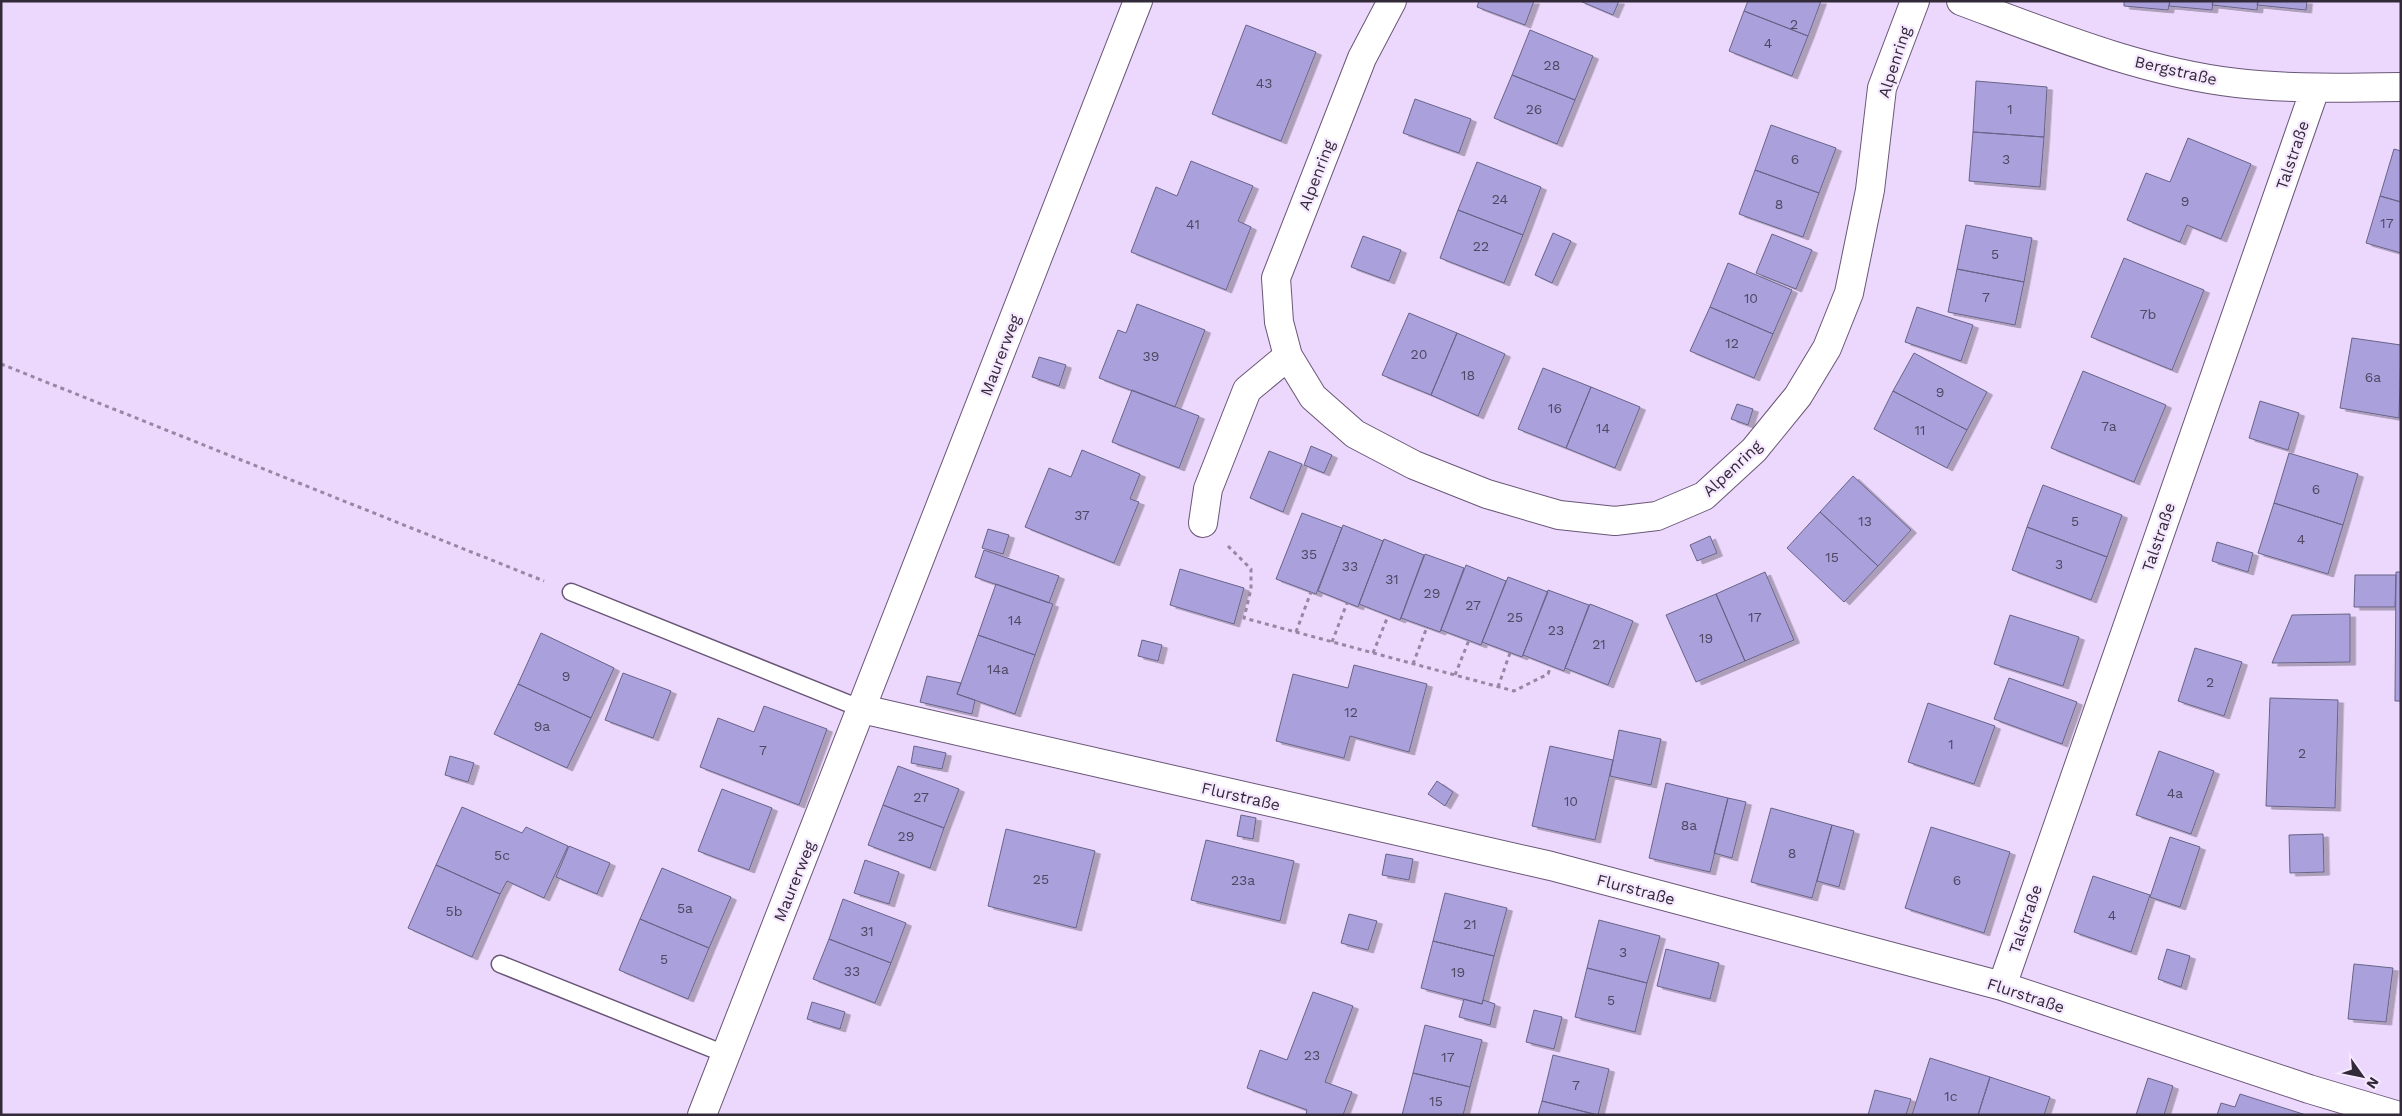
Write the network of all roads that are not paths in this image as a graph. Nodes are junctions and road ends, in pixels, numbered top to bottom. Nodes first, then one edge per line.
1 (1138, 1) edge
2 (1392, 1) edge
3 (1915, 1) edge
4 (1961, 1) edge
5 (2401, 87) edge
6 (2315, 88) junction
7 (1288, 356) junction
8 (1203, 523) road end
9 (572, 592) road end
10 (862, 709) junction
11 (500, 964) dead end
12 (2002, 986) junction
13 (726, 1054) junction
14 (702, 1115) edge
15 (2396, 1115) edge

1 - 10 street, Maurerweg
2 - 7 street, Alpenring
3 - 7 street, Alpenring
4 - 6 street, Bergstraße
5 - 6 street, Bergstraße
6 - 12 street, Talstraße
7 - 8 street
9 - 10 lane
10 - 12 street, Flurstraße
10 - 13 street, Maurerweg
11 - 13 lane
12 - 15 street, Flurstraße
13 - 14 street, Maurerweg

